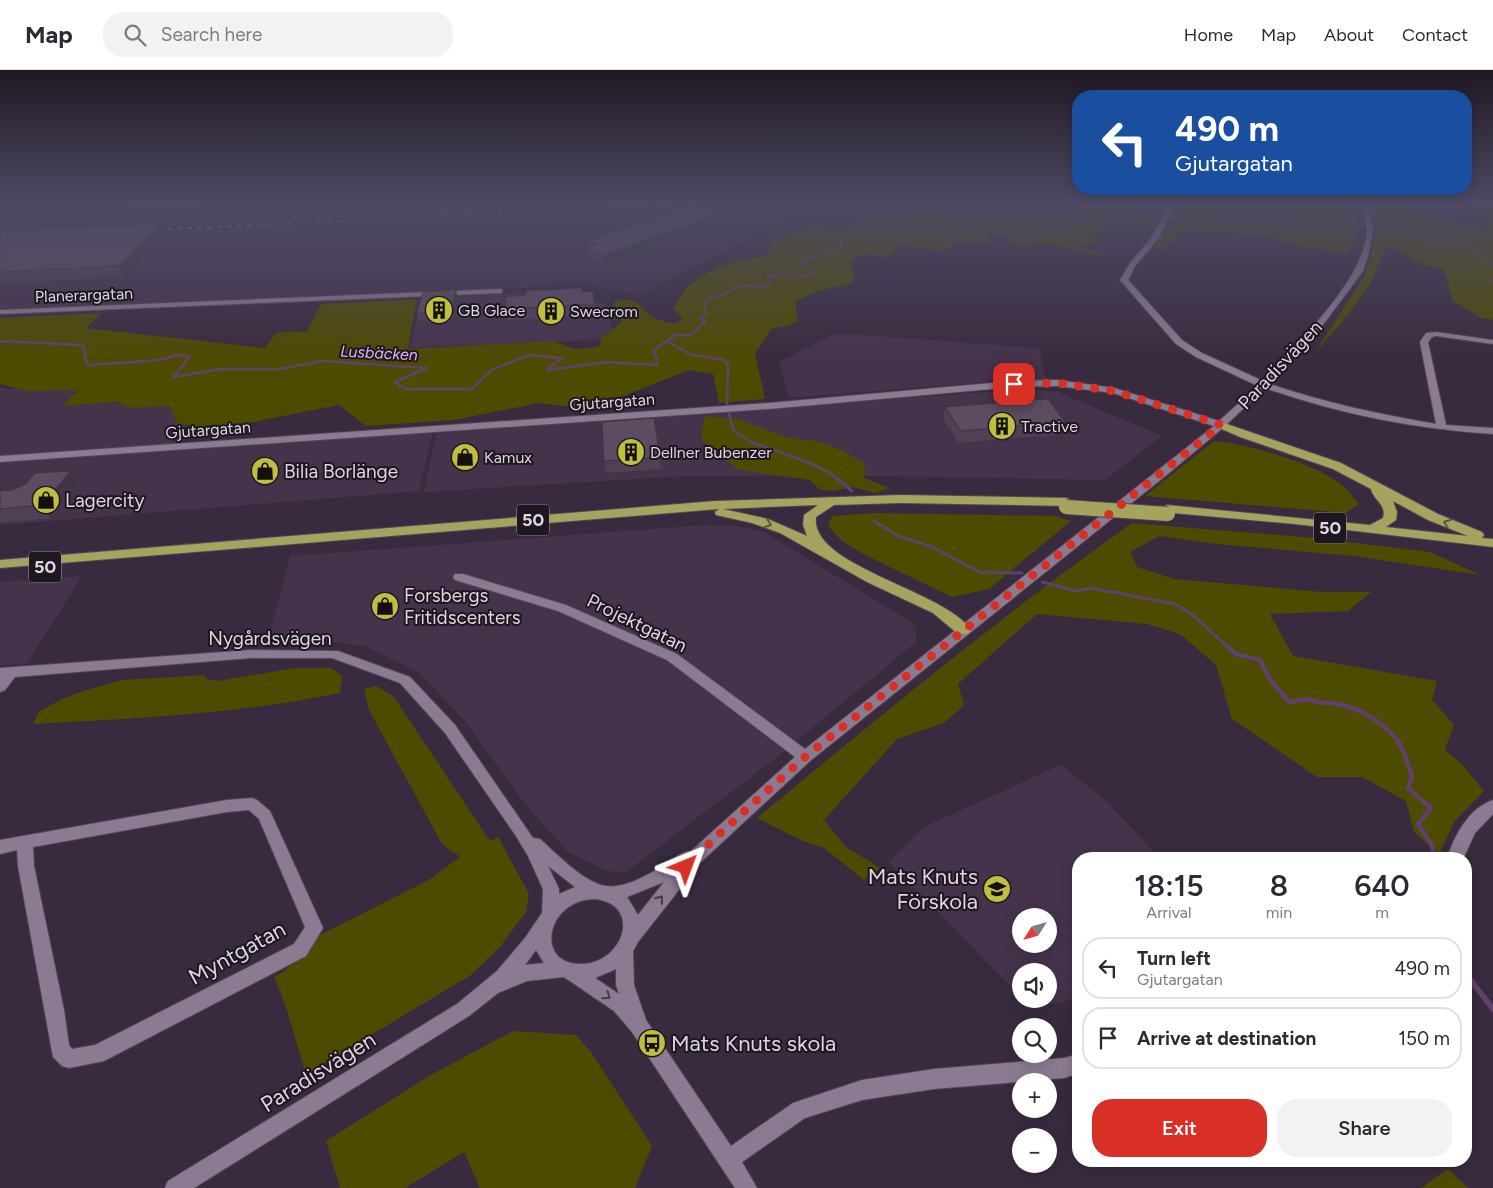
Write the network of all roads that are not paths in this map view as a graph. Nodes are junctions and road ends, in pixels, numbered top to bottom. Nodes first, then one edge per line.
1 (1139, 256) edge
2 (1365, 256) edge
3 (500, 291) dead end
4 (0, 312) edge
5 (1493, 342) edge
6 (1264, 386) junction
7 (1221, 425) junction
8 (1442, 428) junction
9 (1493, 431) edge
10 (0, 459) edge
11 (1368, 482) junction
12 (828, 505) junction
13 (1066, 505) junction
14 (721, 512) junction
15 (1167, 512) junction
16 (1374, 528) junction
17 (1493, 542) edge
18 (1493, 548) edge
19 (828, 552) junction
20 (0, 564) edge
21 (0, 571) edge
22 (459, 577) dead end
23 (963, 630) junction
24 (6, 672) edge
25 (0, 687) edge
26 (805, 757) junction
27 (1493, 806) edge
28 (521, 832) junction
29 (719, 834) junction
30 (25, 842) junction
31 (0, 847) edge
32 (1457, 852) edge
33 (602, 892) junction
34 (547, 919) junction
35 (627, 944) junction
36 (566, 970) junction
37 (484, 994) junction
38 (639, 1026) junction
39 (1072, 1065) edge
40 (728, 1160) junction
41 (175, 1188) edge
42 (747, 1188) edge

1 - 6 street
2 - 6 street, Paradisvägen
3 - 4 street, Planerargatan
5 - 8 street
6 - 7 street, Paradisvägen
6 - 8 street
7 - 10 street, Gjutargatan
7 - 11 highway
7 - 23 street, Paradisvägen
8 - 9 street
11 - 16 highway
17 -> 11 highway
12 - 13 highway, 50
12 - 14 highway, 50
12 - 19 highway
13 - 15 highway, 50, bridge
13 - 20 highway, 50
14 -> 19 highway
14 - 21 highway, 50
15 - 16 highway, 50
15 - 18 highway, 50
16 - 17 highway, 50
19 - 23 highway
22 - 26 street, Projektgatan
23 - 26 street, Paradisvägen
24 - 25 street
24 - 28 street, Nygårdsvägen
26 - 29 street, Paradisvägen
27 - 32 street
28 - 33 street, Nygårdsvägen
28 - 34 street, Nygårdsvägen
29 - 33 street, Paradisvägen
35 -> 29 street, Paradisvägen
30 - 30 street, Myntgatan
30 - 31 street, Myntgatan
33 - 34 street
33 - 35 street
34 - 36 street
34 - 37 street, Paradisvägen
35 - 36 street
35 - 38 street
36 - 37 street, Paradisvägen
36 -> 38 street
37 - 41 street, Paradisvägen
38 - 40 street
39 - 40 street
40 - 42 street

